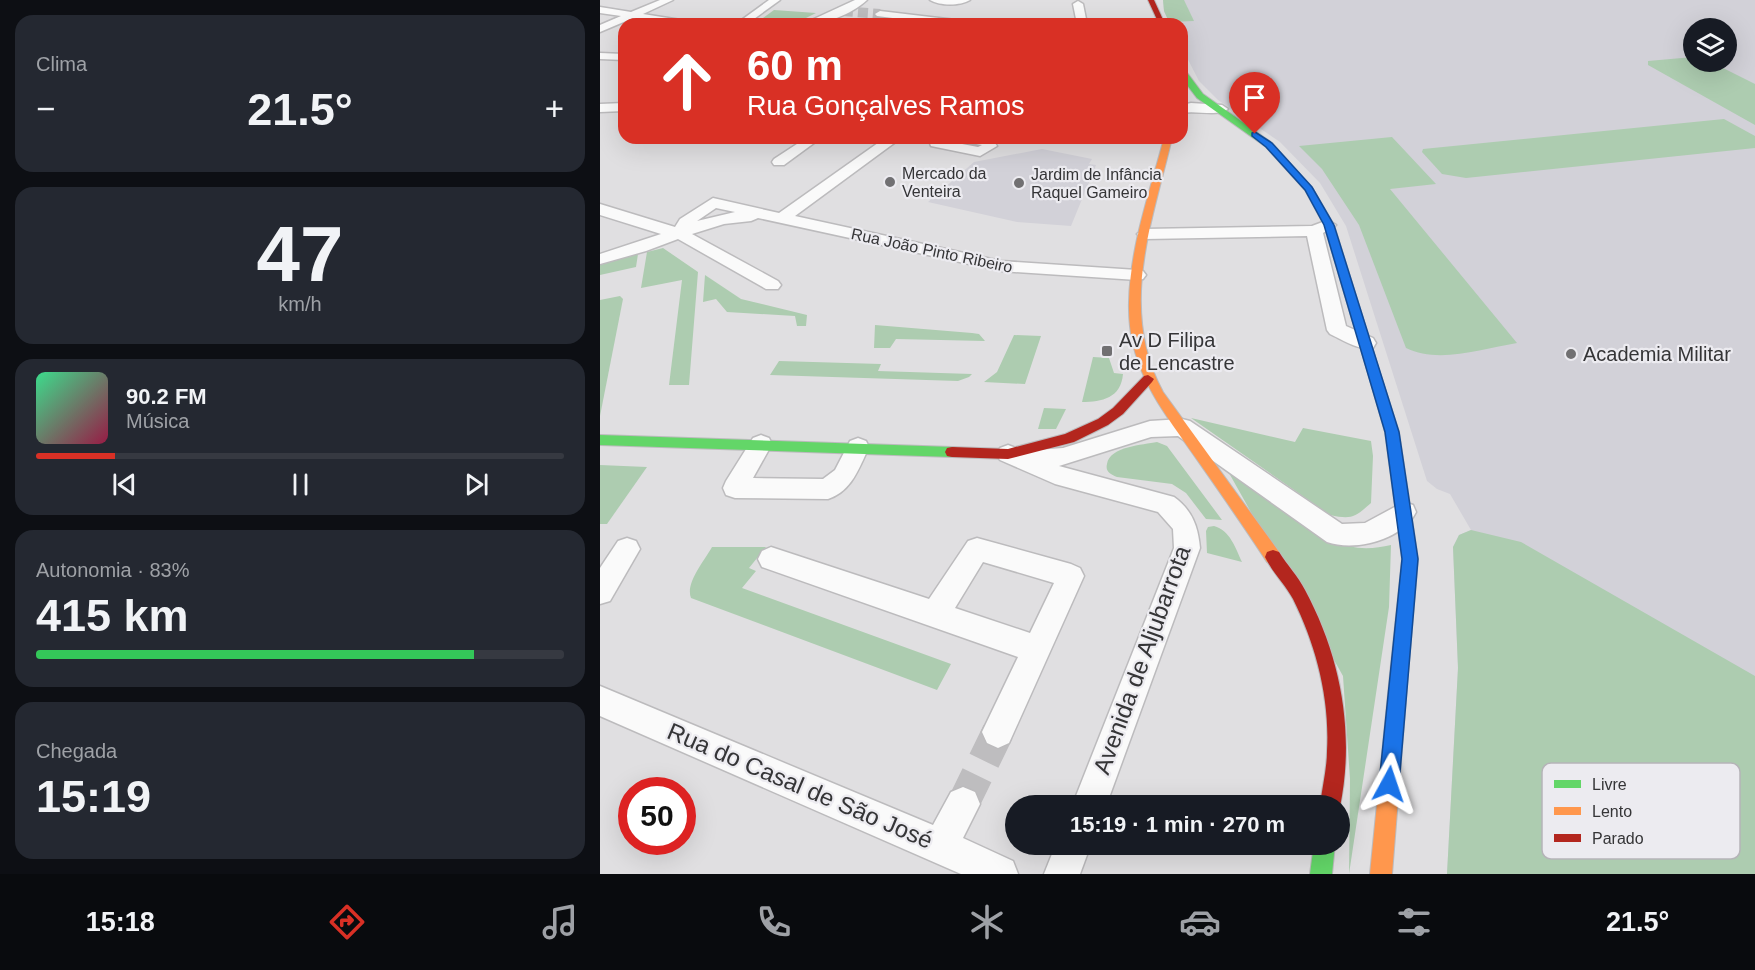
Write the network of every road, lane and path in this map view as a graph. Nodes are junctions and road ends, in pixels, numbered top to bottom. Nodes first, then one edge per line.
1 (668, 0) edge
2 (775, 0) edge
3 (862, 0) tunnel mouth
4 (935, 0) edge
5 (965, 0) edge
6 (1138, 0) edge
7 (1151, 0) edge
8 (1078, 4) dead end
9 (600, 10) edge
10 (880, 14) tunnel mouth
11 (632, 15) junction
12 (625, 18) edge
13 (650, 18) edge
14 (750, 18) edge
15 (824, 18) edge
16 (914, 18) edge
17 (1081, 18) edge
18 (1146, 18) edge
19 (1159, 18) edge
20 (618, 21) edge
21 (600, 28) edge
22 (600, 56) edge
23 (618, 57) edge
24 (1188, 81) edge
25 (618, 107) edge
26 (600, 108) edge
27 (1188, 108) edge
28 (1222, 109) junction
29 (806, 144) edge
30 (885, 144) edge
31 (941, 144) edge
32 (988, 144) edge
33 (1167, 144) edge
34 (779, 162) dead end
35 (600, 208) edge
36 (773, 217) junction
37 (1321, 228) junction
38 (679, 232) junction
39 (1145, 234) junction
40 (600, 259) edge
41 (1137, 275) junction
42 (772, 285) dead end
43 (1366, 343) joint
44 (1148, 378) junction
45 (1112, 416) junction
46 (1182, 427) junction
47 (600, 440) edge
48 (761, 444) junction
49 (858, 447) junction
50 (1075, 453) junction
51 (1015, 457) junction
52 (1087, 483) junction
53 (1404, 512) junction
54 (627, 549) dead end
55 (771, 559) dead end
56 (600, 592) edge
57 (936, 613) junction
58 (1037, 649) junction
59 (600, 701) edge
60 (998, 732) tunnel mouth
61 (1093, 795) edge
62 (1331, 795) edge
63 (963, 804) tunnel mouth
64 (941, 846) junction
65 (1070, 855) edge
66 (1324, 855) edge
67 (1000, 874) edge
68 (1062, 874) edge
69 (1321, 874) edge
70 (1381, 874) edge

1 - 11 street
2 - 14 street
3 - 15 street
4 - 5 street
6 - 18 main road
7 - 19 main road
8 - 17 street
9 - 11 street
10 - 16 street
11 - 12 street
11 - 13 street
20 - 21 street
22 - 23 street
24 - 28 main road
25 - 26 street
27 - 28 street
28 - 37 main road
29 - 34 street
30 - 36 street
31 - 32 street
33 - 39 main road
35 - 38 street
36 - 38 street, Rua João Pinto Ribeiro
36 - 41 street, Rua João Pinto Ribeiro
37 - 39 street
37 - 43 street
38 - 40 street, Rua João Pinto Ribeiro
38 - 42 street
39 - 41 main road
41 - 44 main road
43 - 53 main road
44 - 45 main road
44 - 46 main road
45 - 50 street
45 - 51 main road
46 - 50 street
46 - 53 street
46 - 62 main road
47 - 48 main road
48 - 49 main road
48 - 49 street
49 - 51 main road
50 - 51 street
50 - 52 street
51 - 52 street, Avenida de Aljubarrota
52 - 61 street, Avenida de Aljubarrota
53 - 70 main road
54 - 56 street
55 - 57 street
57 - 58 street
57 - 58 street
58 - 60 street
59 - 64 street, Rua do Casal de São José
63 - 64 street
64 - 67 street, Rua do Casal de São José
65 - 68 street
66 - 69 main road

